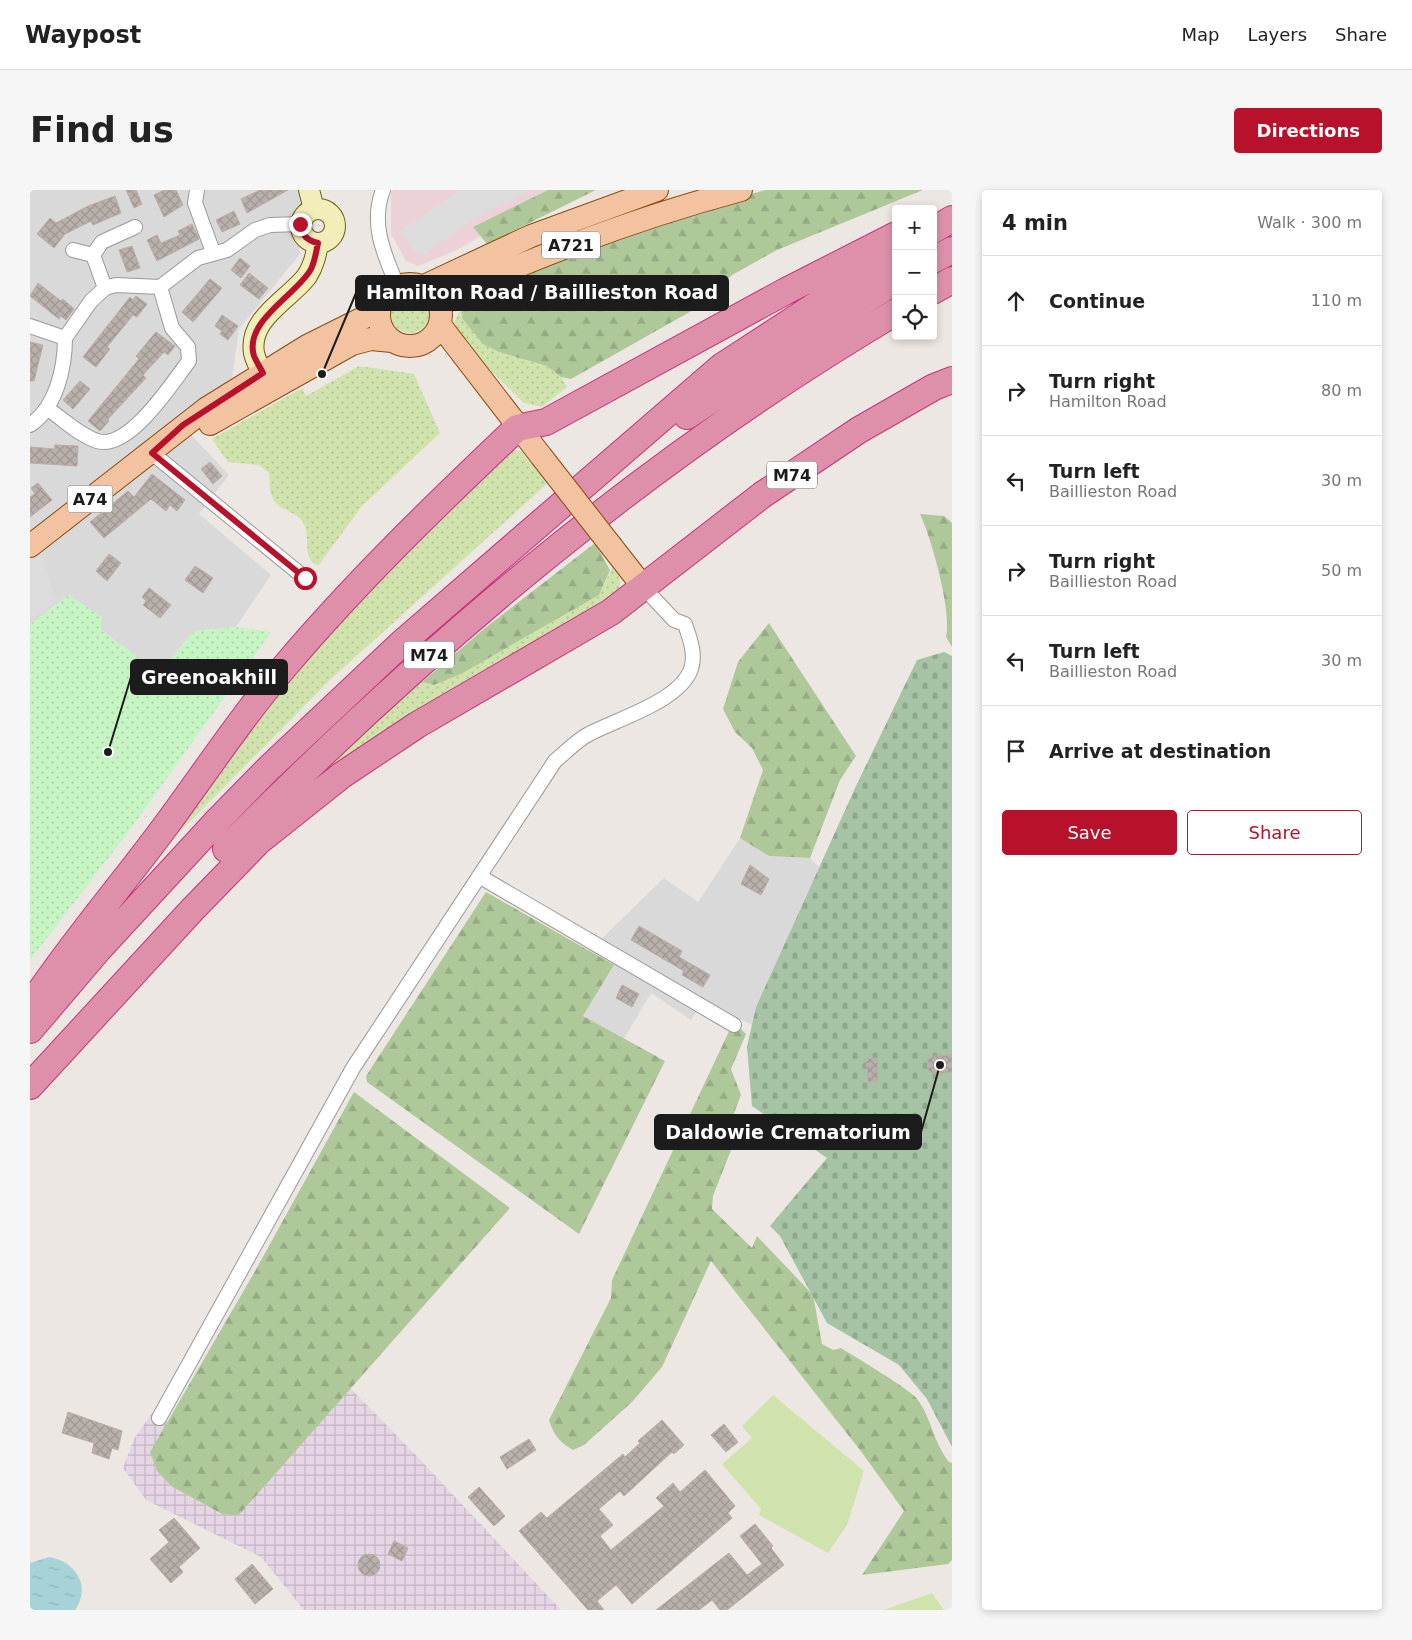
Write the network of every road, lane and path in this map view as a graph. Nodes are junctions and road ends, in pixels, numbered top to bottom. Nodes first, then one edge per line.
1 (198, 190) edge
2 (383, 190) edge
3 (656, 190) edge
4 (741, 190) edge
5 (711, 194) edge
6 (311, 199) edge
7 (952, 209) edge
8 (937, 216) edge
9 (952, 219) edge
10 (300, 224) junction
11 (135, 227) dead end
12 (937, 228) edge
13 (892, 237) edge
14 (318, 243) junction
15 (74, 250) dead end
16 (952, 250) edge
17 (213, 252) junction
18 (93, 255) junction
19 (892, 256) edge
20 (937, 258) edge
21 (952, 282) edge
22 (892, 284) edge
23 (397, 286) junction
24 (424, 286) junction
25 (160, 287) junction
26 (105, 288) junction
27 (937, 289) edge
28 (379, 310) junction
29 (892, 314) edge
30 (440, 316) junction
31 (30, 326) edge
32 (65, 338) junction
33 (402, 344) junction
34 (267, 380) junction
35 (952, 380) edge
36 (490, 393) junction
37 (48, 409) junction
38 (30, 425) edge
39 (517, 428) junction
40 (152, 453) junction
41 (30, 546) edge
42 (305, 578) dead end
43 (644, 588) junction
44 (454, 598) junction
45 (311, 800) junction
46 (479, 876) junction
47 (30, 1006) edge
48 (734, 1025) dead end
49 (30, 1030) edge
50 (30, 1076) edge
51 (30, 1086) edge
52 (30, 1106) edge
53 (159, 1418) dead end

1 - 17 street
2 - 23 street
3 - 24 main road, A721
4 - 5 main road, A721
5 - 30 main road, A721
6 - 10 street
6 - 14 street
7 - 8 highway
9 - 12 highway
10 - 14 street
10 - 17 street
11 - 18 street
13 - 39 highway
14 - 34 street
15 - 18 street
16 - 20 highway
17 - 25 street
18 - 26 street
19 - 44 highway
21 - 27 highway
22 - 44 highway, M74
23 - 24 main road, A721
23 - 28 main road
24 - 30 main road
25 - 26 street
25 - 37 street
26 - 32 street
28 - 33 main road
28 - 34 main road, A74
29 - 50 highway, M74
30 - 33 main road, A721
30 - 36 main road
31 - 32 street
32 - 37 street
33 - 34 main road, A74
33 - 36 main road
34 - 40 main road, A74
35 - 43 highway, M74
36 - 39 main road
37 - 38 street
39 - 43 main road, bridge
39 - 47 highway
40 - 41 main road, A74
40 - 42 street
43 - 45 highway, M74
43 - 46 street
44 - 49 highway, M74
45 - 51 highway
45 - 52 highway, M74
46 - 48 street
46 - 53 street

